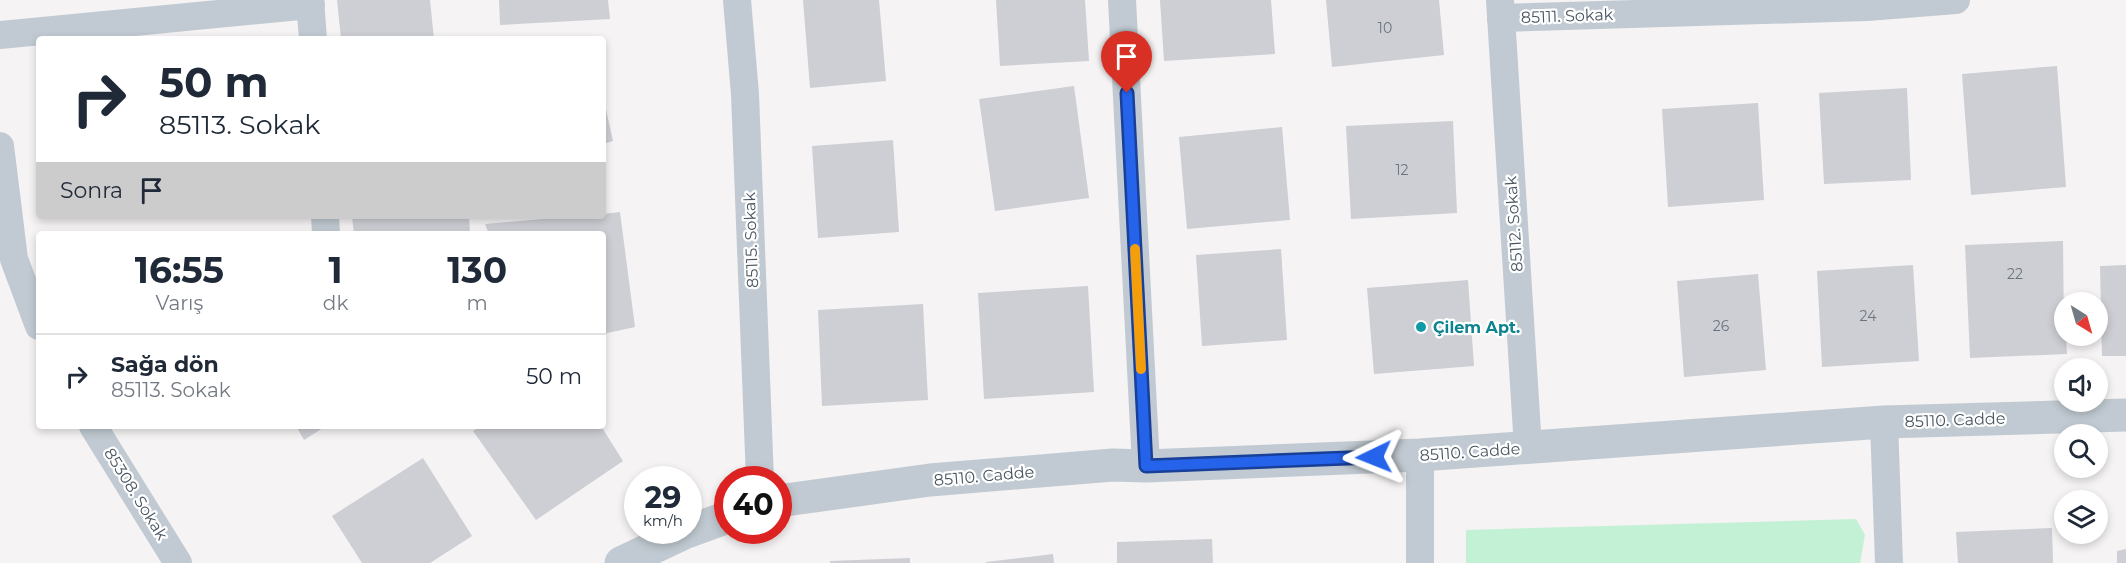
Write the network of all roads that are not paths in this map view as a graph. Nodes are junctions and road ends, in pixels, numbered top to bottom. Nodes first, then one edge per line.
1 (737, 0) edge
2 (1122, 0) edge
3 (1956, 0) edge
4 (311, 3) edge
5 (1866, 4) edge
6 (1501, 9) edge
7 (0, 35) edge
8 (313, 36) edge
9 (0, 146) edge
10 (36, 318) edge
11 (2126, 415) edge
12 (1884, 423) junction
13 (95, 429) edge
14 (1528, 448) junction
15 (1420, 455) junction
16 (759, 466) edge
17 (1146, 466) junction
18 (792, 499) edge
19 (714, 522) edge
20 (178, 563) edge
21 (621, 563) edge
22 (1420, 563) edge
23 (1889, 563) edge

1 - 16 street, 85115. Sokak
2 - 17 street
3 - 5 street, 85111. Sokak
4 - 7 street
4 - 8 street
5 - 6 street, 85111. Sokak
6 - 14 street, 85112. Sokak
9 - 10 street
11 - 12 street, 85110. Cadde
12 - 14 street, 85110. Cadde
12 - 23 street
13 - 20 street, 85308. Sokak
14 - 15 street, 85110. Cadde
15 - 17 street, 85110. Cadde
15 - 22 street
17 - 18 street, 85110. Cadde
19 - 21 street

